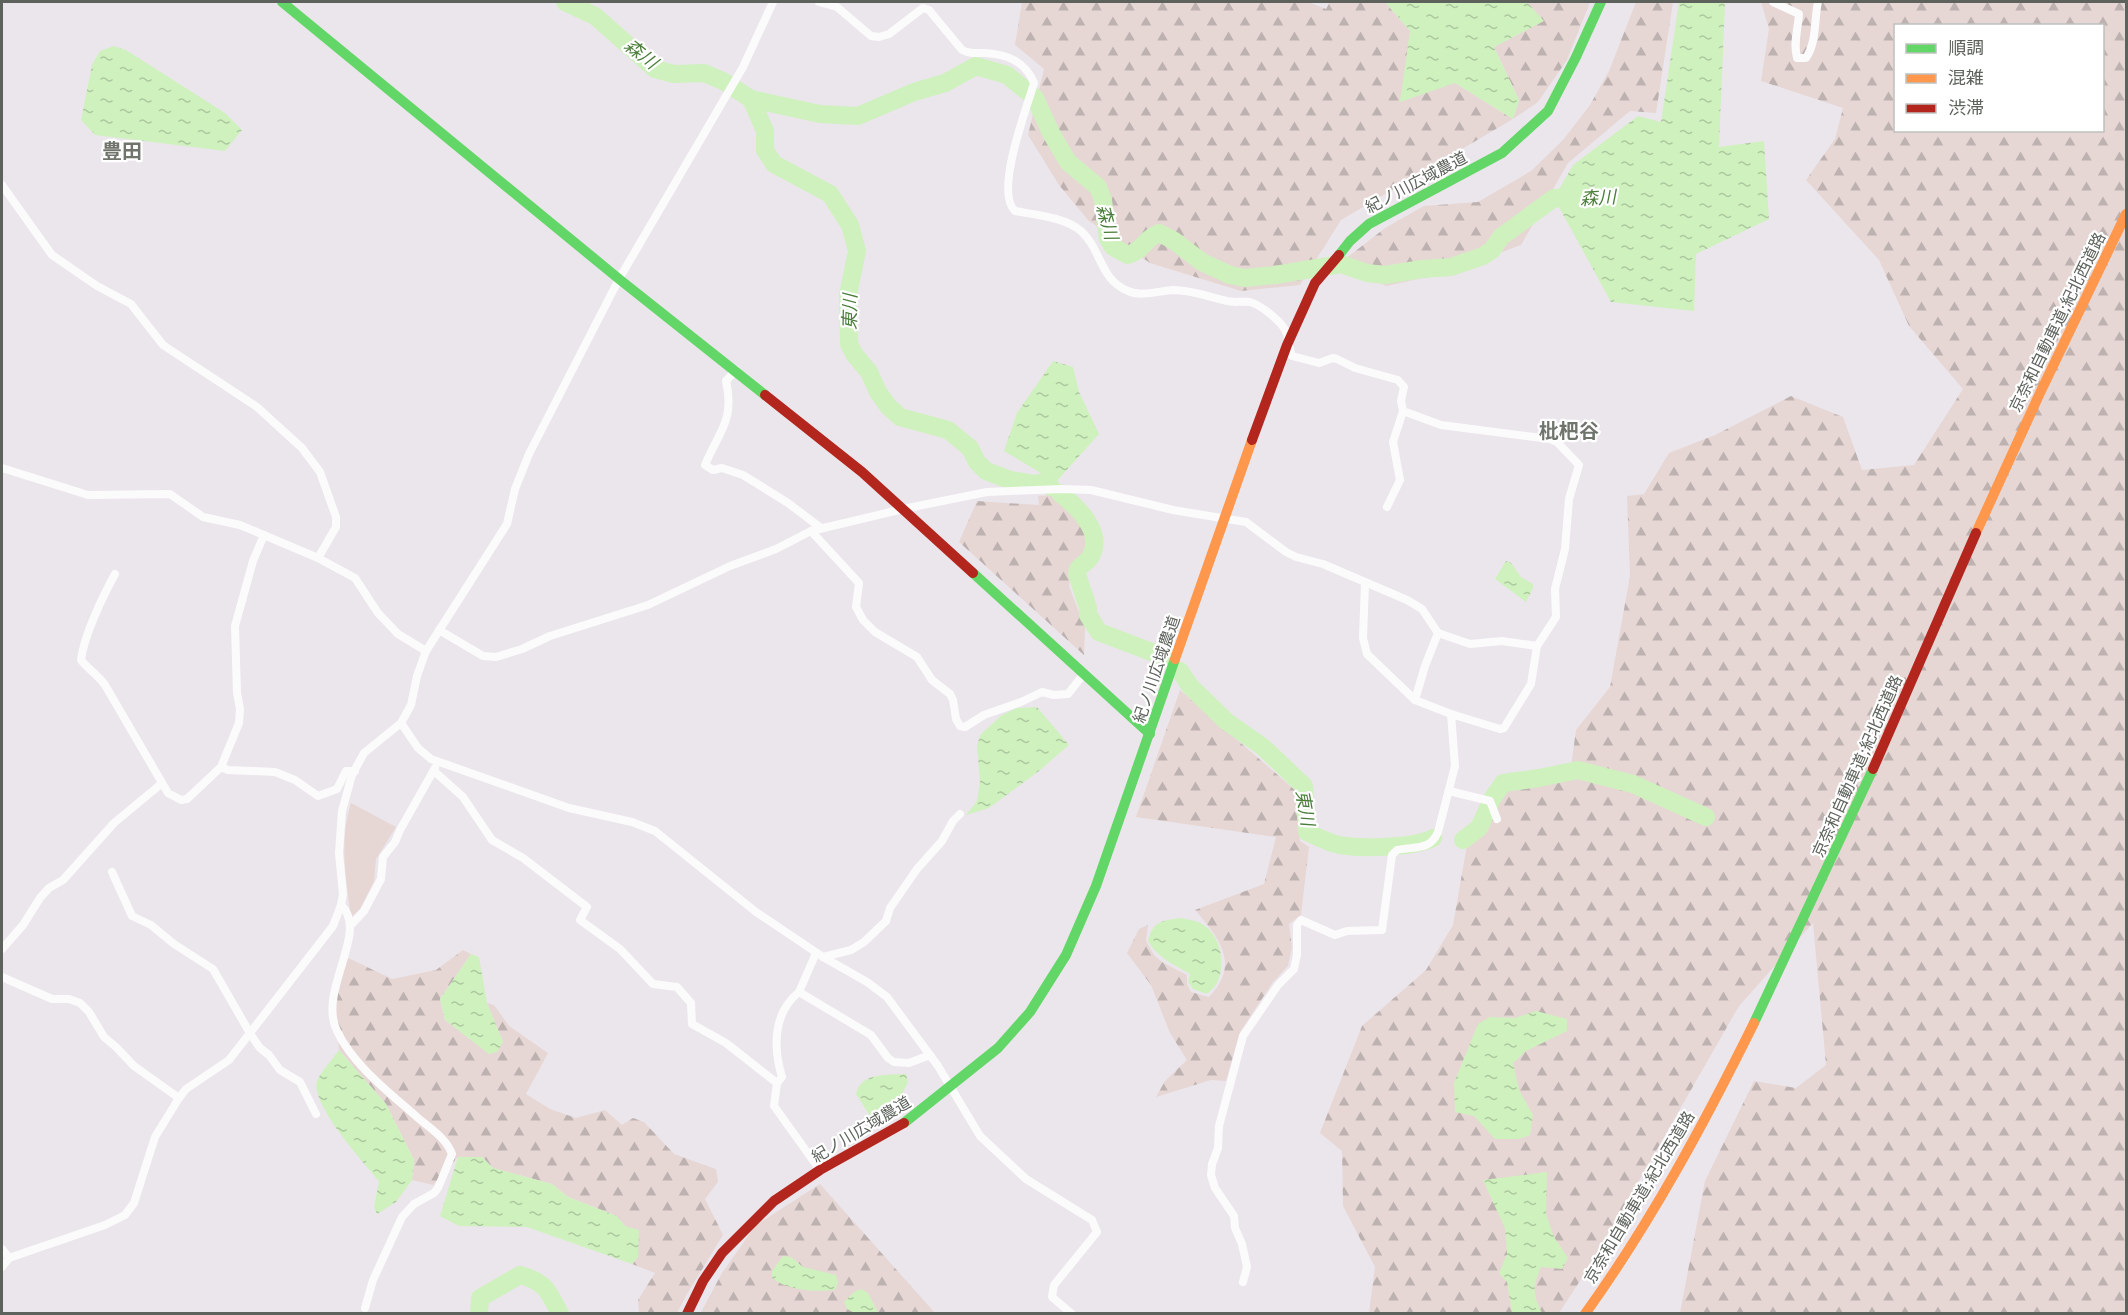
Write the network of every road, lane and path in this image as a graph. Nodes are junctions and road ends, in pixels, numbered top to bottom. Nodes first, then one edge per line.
1 (282, 2) edge
2 (773, 2) edge
3 (819, 2) edge
4 (1601, 2) edge
5 (1773, 2) edge
6 (1818, 2) edge
7 (2, 185) edge
8 (2126, 214) edge
9 (619, 279) junction
10 (1287, 345) junction
11 (736, 370) junction
12 (1402, 411) junction
13 (2, 468) edge
14 (1387, 507) dead end
15 (903, 509) junction
16 (1224, 517) junction
17 (821, 528) junction
18 (811, 531) junction
19 (264, 535) junction
20 (318, 558) junction
21 (115, 574) dead end
22 (1365, 583) junction
23 (439, 630) junction
24 (1438, 633) junction
25 (1537, 646) junction
26 (426, 651) junction
27 (1083, 675) junction
28 (1415, 700) junction
29 (1451, 714) junction
30 (401, 723) junction
31 (1150, 734) junction
32 (438, 762) junction
33 (221, 766) junction
34 (355, 771) junction
35 (434, 771) junction
36 (161, 784) junction
37 (1449, 791) junction
38 (960, 814) dead end
39 (1497, 819) dead end
40 (112, 872) dead end
41 (341, 905) junction
42 (351, 925) junction
43 (2, 950) edge
44 (820, 955) junction
45 (2, 977) edge
46 (799, 992) junction
47 (251, 1035) junction
48 (930, 1055) junction
49 (777, 1083) junction
50 (950, 1089) junction
51 (179, 1098) junction
52 (316, 1114) dead end
53 (820, 1170) junction
54 (2, 1249) edge
55 (9, 1258) junction
56 (2, 1267) edge
57 (1243, 1282) dead end
58 (365, 1308) dead end
59 (687, 1314) edge
60 (1072, 1314) edge
61 (1585, 1314) edge

1 - 9 main road
2 - 9 street
3 - 10 street
4 - 10 main road, 紀ノ川広域農道
5 - 6 street
7 - 20 street
8 - 61 main road, 京奈和自動車道;紀北西道路
9 - 11 main road
9 - 23 street
10 - 12 street
10 - 16 main road, 紀ノ川広域農道
11 - 15 main road
11 - 17 street
12 - 14 street
12 - 25 street
13 - 19 street
15 - 16 street
15 - 17 street
15 - 27 main road
16 - 22 street
16 - 31 main road, 紀ノ川広域農道
17 - 18 street
18 - 23 street
18 - 27 street
19 - 20 street
19 - 33 street
20 - 26 street
21 - 36 street
22 - 24 street
22 - 28 street
23 - 26 street
24 - 25 street
24 - 28 street
25 - 29 street
26 - 30 street
27 - 31 main road
28 - 29 street
29 - 37 street
30 - 32 street
30 - 34 street
31 - 50 main road, 紀ノ川広域農道
32 - 35 street
32 - 44 street
33 - 34 street
33 - 36 street
34 - 41 street
35 - 42 street
35 - 49 street
36 - 43 street
37 - 39 street
37 - 57 street
38 - 44 street
40 - 47 street
41 - 42 street
41 - 47 street
42 - 58 street
44 - 46 street
44 - 48 street
45 - 51 street
46 - 48 street
46 - 49 street
47 - 51 street
47 - 52 street
48 - 50 street
49 - 53 street
50 - 53 main road, 紀ノ川広域農道
50 - 60 street
51 - 55 street
53 - 59 main road, 紀ノ川広域農道
54 - 55 street
55 - 56 street

